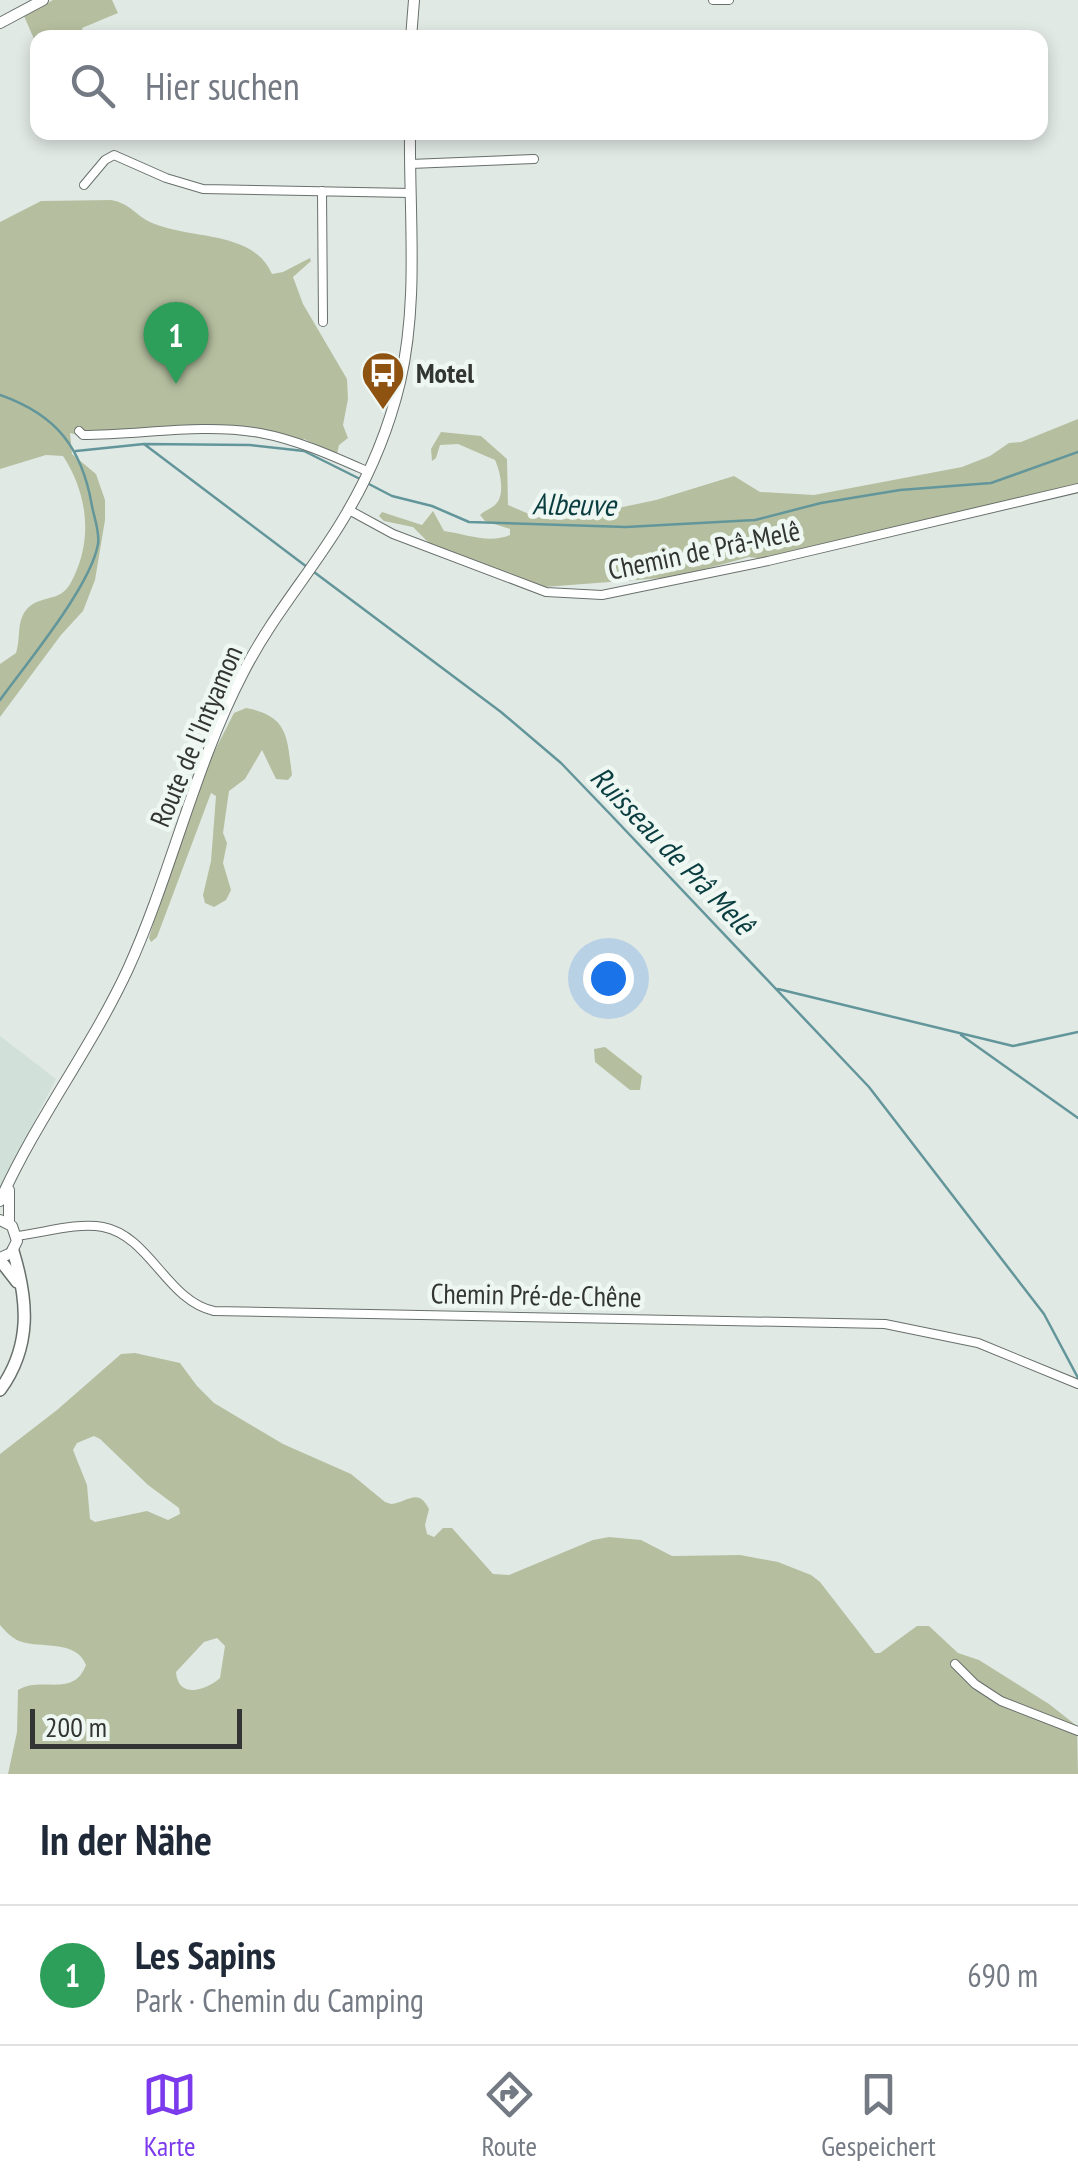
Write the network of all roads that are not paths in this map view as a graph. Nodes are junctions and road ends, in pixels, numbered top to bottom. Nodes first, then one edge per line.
1 (43, 0) edge
2 (414, 0) edge
3 (713, 0) edge
4 (729, 0) edge
5 (0, 23) edge
6 (412, 30) edge
7 (410, 140) edge
8 (534, 159) dead end
9 (410, 164) junction
10 (84, 185) dead end
11 (322, 191) junction
12 (410, 193) junction
13 (323, 322) dead end
14 (79, 431) dead end
15 (368, 474) junction
16 (1078, 488) edge
17 (349, 510) junction
18 (12, 1178) junction
19 (0, 1201) edge
20 (5, 1222) edge
21 (17, 1236) junction
22 (13, 1251) junction
23 (0, 1259) edge
24 (22, 1290) junction
25 (1077, 1383) edge
26 (0, 1390) edge
27 (955, 1664) dead end
28 (1078, 1731) edge

1 - 5 main road
2 - 6 main road
3 - 4 street
7 - 9 main road, Route de l'Intyamon
8 - 9 street
9 - 12 main road, Route de l'Intyamon
10 - 11 street
11 - 12 street
11 - 13 street
12 - 15 main road, Route de l'Intyamon
14 - 15 street
15 - 17 main road, Route de l'Intyamon
16 - 17 street, Chemin de Prâ-Melê
17 - 18 main road, Route de l'Intyamon
18 - 19 main road, Route de l'Intyamon
18 - 20 main road, Route de l'Intyamon
20 - 21 main road
21 - 22 main road
21 - 25 street, Chemin Pré-de-Chêne
22 - 23 main road
22 - 24 highway
23 - 24 highway
24 - 26 highway
27 - 28 street

